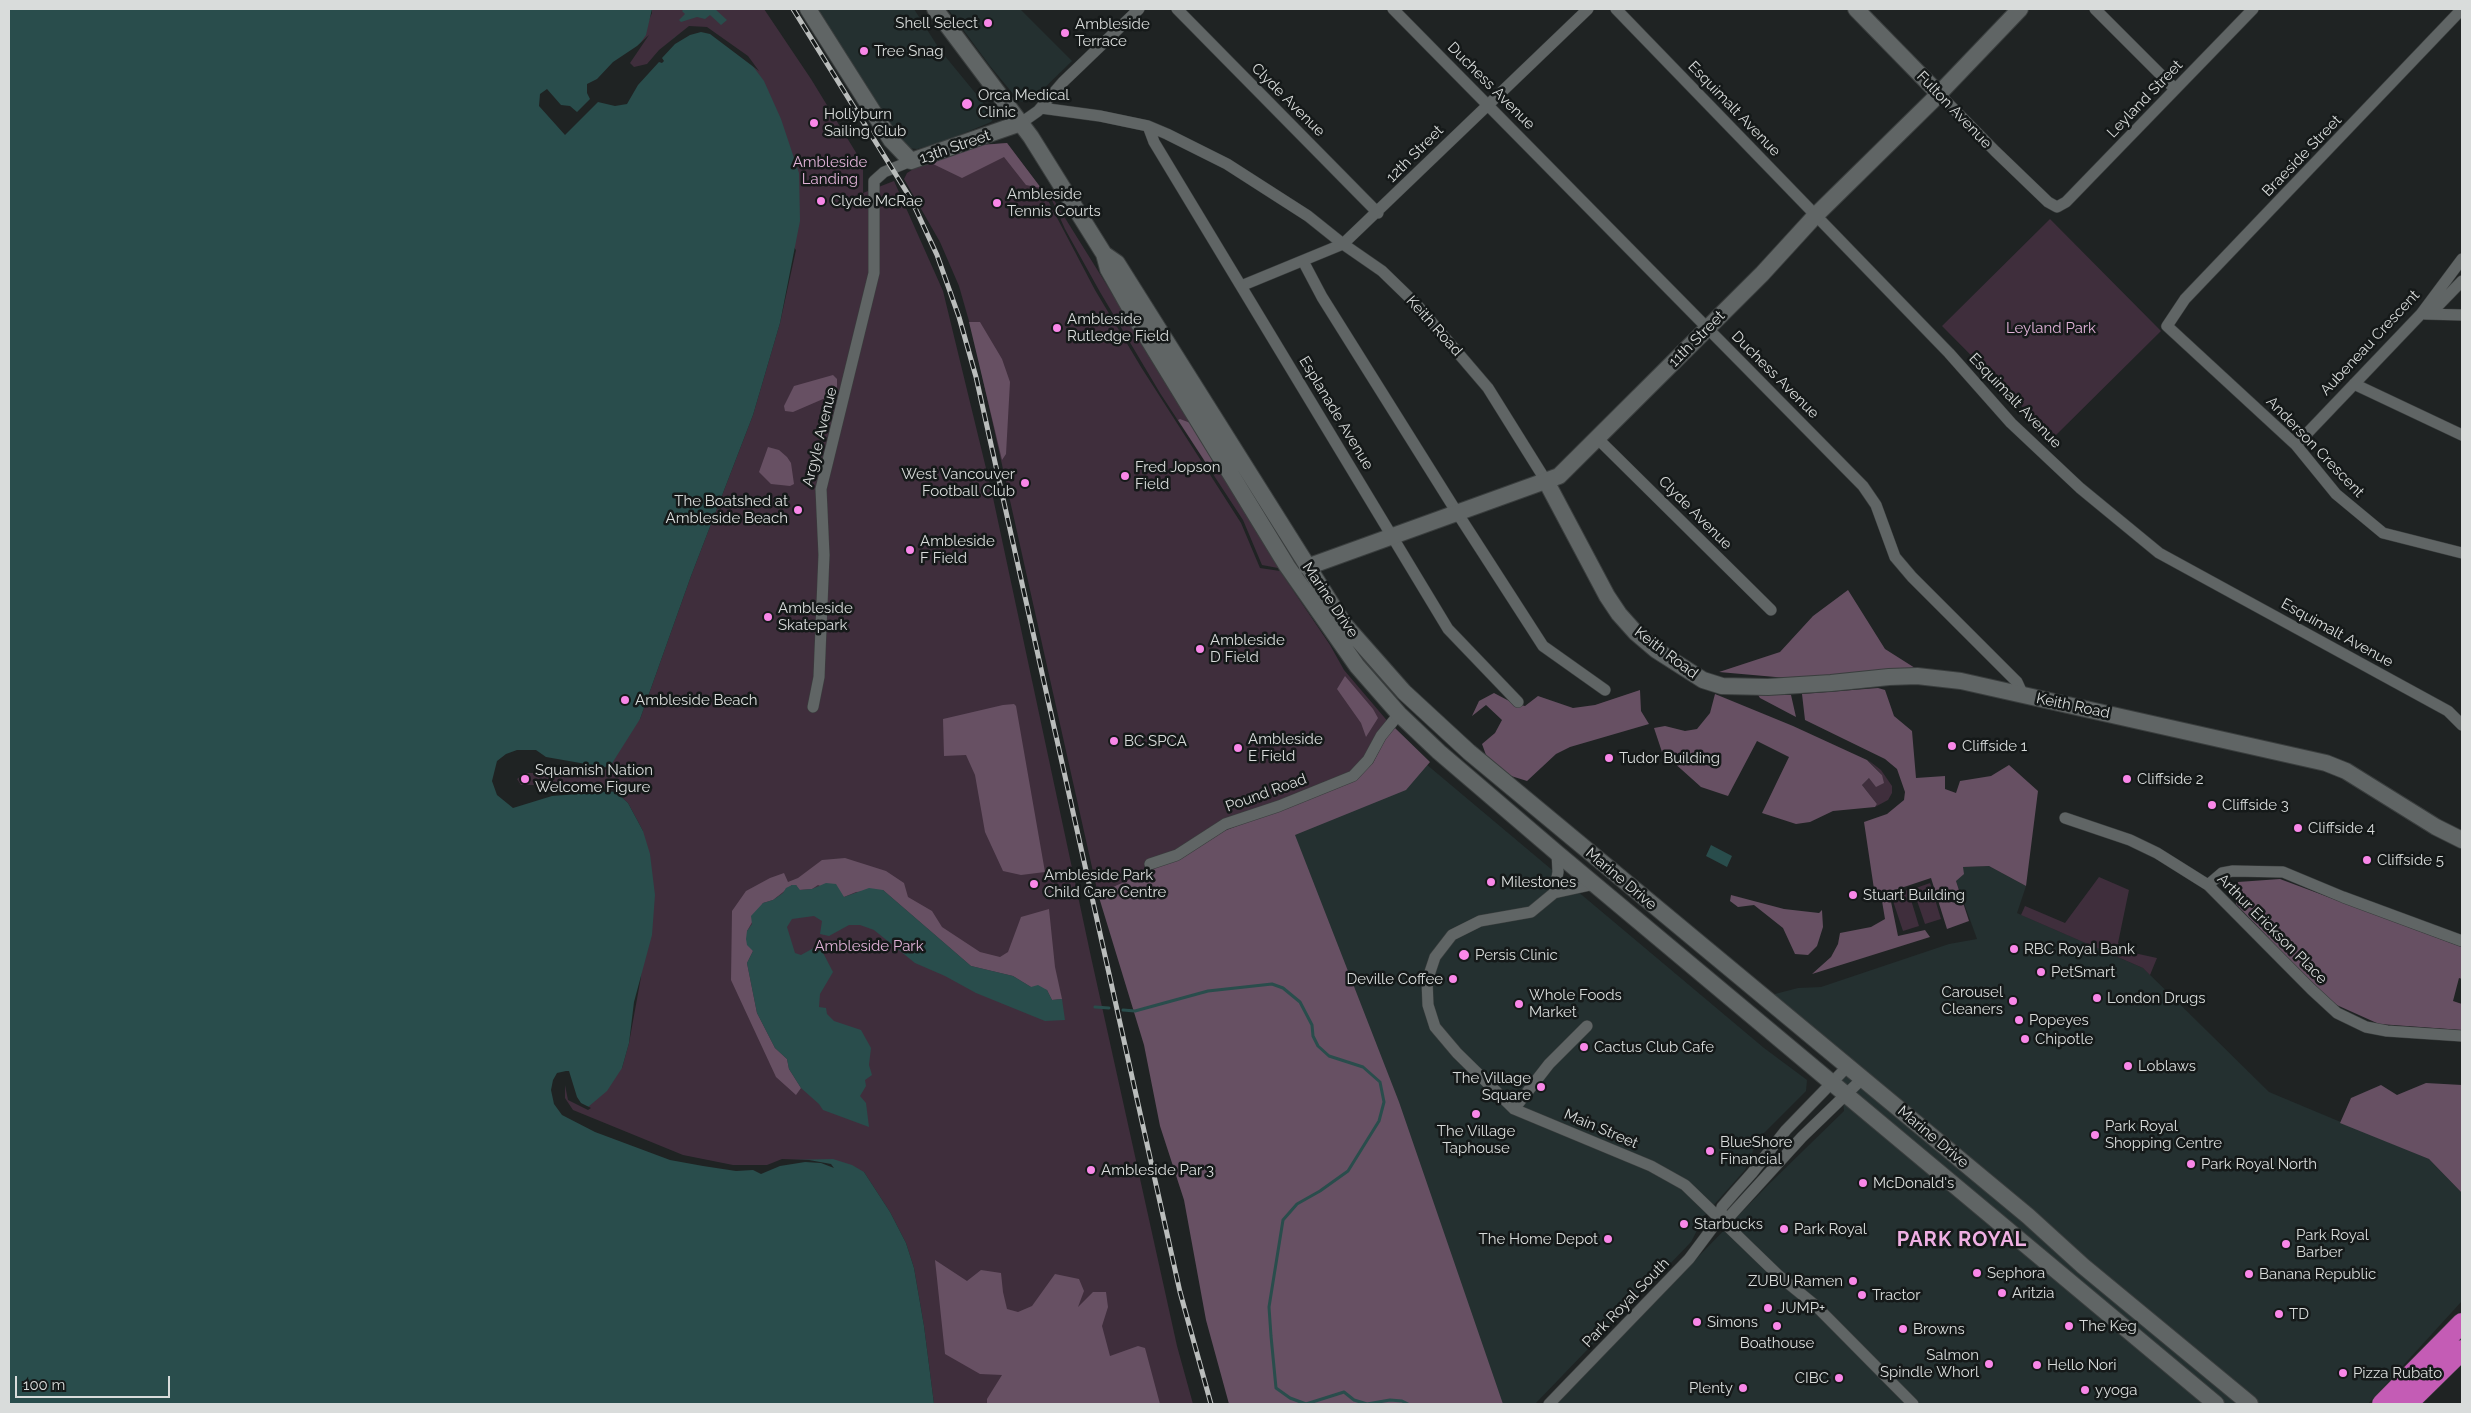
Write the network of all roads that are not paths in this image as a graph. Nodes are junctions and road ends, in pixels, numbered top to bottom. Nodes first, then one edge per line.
1 (808, 9) edge
2 (935, 9) edge
3 (1139, 9) edge
4 (1177, 9) edge
5 (1393, 9) edge
6 (1588, 9) edge
7 (1616, 9) edge
8 (1856, 9) edge
9 (2020, 9) edge
10 (2094, 9) edge
11 (2253, 9) edge
12 (2462, 9) edge
13 (2175, 89) junction
14 (1939, 94) junction
15 (1488, 105) junction
16 (1040, 108) junction
17 (1021, 123) junction
18 (1148, 126) junction
19 (911, 161) junction
20 (876, 177) joint
21 (2057, 207) joint
22 (1378, 213) junction
23 (1816, 215) junction
24 (1343, 244) junction
25 (1104, 254) junction
26 (2462, 259) edge
27 (1303, 261) junction
28 (2462, 281) edge
29 (1241, 286) junction
30 (2425, 314) junction
31 (2462, 315) edge
32 (2167, 326) joint
33 (1708, 329) junction
34 (2354, 384) junction
35 (2462, 435) edge
36 (1598, 439) junction
37 (2296, 445) junction
38 (1546, 481) junction
39 (1456, 511) junction
40 (1393, 534) junction
41 (2462, 553) edge
42 (1308, 567) junction
43 (1771, 610) dead end
44 (1605, 690) dead end
45 (2023, 695) junction
46 (1518, 702) dead end
47 (813, 707) dead end
48 (1422, 709) junction
49 (2448, 711) junction
50 (2462, 711) edge
51 (1399, 714) junction
52 (2462, 725) edge
53 (2065, 818) dead end
54 (2462, 840) edge
55 (1557, 853) junction
56 (1150, 864) dead end
57 (1595, 884) junction
58 (2208, 885) junction
59 (1554, 893) junction
60 (2462, 941) edge
61 (1587, 1026) dead end
62 (2462, 1036) edge
63 (1848, 1067) junction
64 (1862, 1079) junction
65 (1832, 1082) junction
66 (1846, 1095) junction
67 (1514, 1109) junction
68 (1719, 1219) junction
69 (2459, 1332) edge
70 (2462, 1350) edge
71 (1549, 1404) edge
72 (1913, 1404) edge
73 (2216, 1404) edge
74 (2250, 1404) edge
75 (2382, 1404) edge
76 (2408, 1404) edge

1 - 19 main road
2 - 17 main road, Marine Drive
3 - 16 street, 13th Street
4 - 22 street, Clyde Avenue
5 - 15 street, Duchess Avenue
6 - 15 street, 12th Street
7 - 23 street, Esquimalt Avenue
8 - 14 main road, Fulton Avenue
9 - 14 main road, 11th Street
10 - 13 street
11 - 13 street, Leyland Street
12 - 32 street, Braeside Street
13 - 21 street, Leyland Street
14 - 21 street, Fulton Avenue
14 - 23 main road, 11th Street
15 - 22 street, 12th Street
15 - 33 street, Duchess Avenue
16 - 17 street, 13th Street
16 - 18 street, Keith Road
17 - 19 main road, 13th Street
17 - 25 main road, Marine Drive
18 - 24 street, Keith Road
18 - 29 street, Esplanade Avenue
19 - 20 street, 13th Street
20 - 47 street, Argyle Avenue
22 - 24 street, 12th Street
23 - 33 main road, 11th Street
23 - 49 street, Esquimalt Avenue
24 - 27 street, 12th Street
24 - 38 street, Keith Road
25 - 42 main road, Marine Drive
25 - 51 main road, Marine Drive
26 - 30 street, Aubeneau Crescent
27 - 29 street, 12th Street
27 - 39 street
28 - 30 street, Aubeneau Crescent
29 - 40 street, Esplanade Avenue
30 - 31 street
30 - 34 street, Aubeneau Crescent
32 - 37 street, Anderson Crescent
33 - 36 main road, 11th Street
33 - 45 street, Duchess Avenue
34 - 35 street
34 - 37 street, Aubeneau Crescent
36 - 38 main road, 11th Street
36 - 43 street, Clyde Avenue
37 - 41 street, Anderson Crescent
38 - 39 main road, 11th Street
38 - 45 main road, Keith Road
39 - 40 main road, 11th Street
39 - 44 street
40 - 42 main road, 11th Street
40 - 46 street, Esplanade Avenue
42 - 48 main road, Marine Drive
45 - 54 main road, Keith Road
48 - 51 main road
48 - 63 main road, Marine Drive
49 - 50 street
49 - 52 street, Esquimalt Avenue
51 - 55 main road, Marine Drive
51 - 56 street, Pound Road
53 - 58 street, Arthur Erickson Place
55 - 57 main road, Marine Drive
55 - 59 street
57 - 59 street, Main Street
57 - 65 main road, Marine Drive
58 - 60 street
58 - 62 street, Arthur Erickson Place
59 - 67 street, Main Street
61 - 67 street
63 - 64 main road, Marine Drive
63 - 65 street, Park Royal South
64 - 66 street
64 - 74 main road, Marine Drive
65 - 66 main road, Marine Drive
65 - 68 street, Park Royal South
66 - 68 street, Park Royal South
66 - 73 main road, Marine Drive
67 - 68 street, Main Street
68 - 71 street, Park Royal South
68 - 72 street, Main Street
69 - 75 highway
70 - 76 highway

